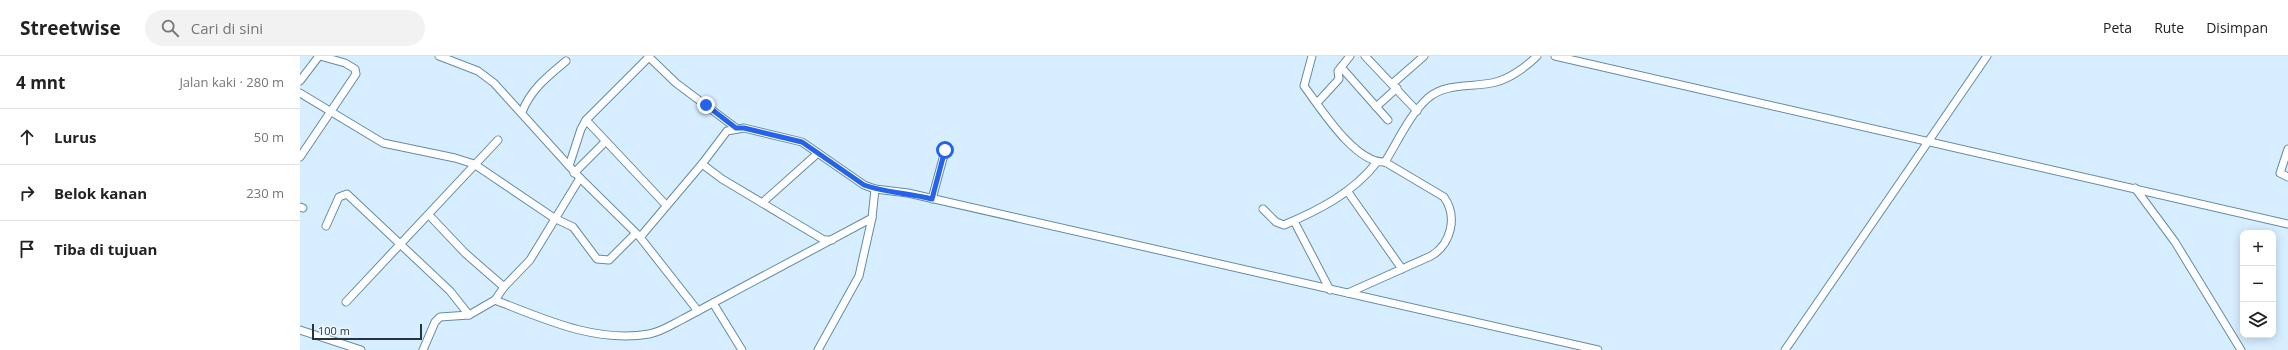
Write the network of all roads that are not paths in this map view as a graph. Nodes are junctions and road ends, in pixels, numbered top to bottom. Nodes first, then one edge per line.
1 (319, 56) edge
2 (439, 56) edge
3 (648, 56) edge
4 (1312, 56) edge
5 (1350, 56) edge
6 (1365, 56) edge
7 (1424, 56) edge
8 (1538, 56) edge
9 (1555, 56) edge
10 (1987, 56) edge
11 (1570, 57) edge
12 (566, 60) dead end
13 (1341, 67) junction
14 (300, 81) edge
15 (1394, 86) junction
16 (300, 93) edge
17 (1317, 103) junction
18 (1376, 107) junction
19 (331, 111) junction
20 (1417, 111) junction
21 (522, 112) junction
22 (586, 120) junction
23 (1388, 120) dead end
24 (736, 128) junction
25 (498, 140) dead end
26 (1929, 141) junction
27 (605, 142) junction
28 (2288, 149) edge
29 (945, 150) dead end
30 (818, 153) junction
31 (300, 157) edge
32 (1377, 162) junction
33 (1385, 162) junction
34 (474, 164) junction
35 (702, 164) junction
36 (569, 166) junction
37 (574, 172) junction
38 (2288, 177) edge
39 (580, 178) junction
40 (2135, 188) junction
41 (875, 189) junction
42 (1348, 192) junction
43 (932, 199) junction
44 (762, 203) junction
45 (666, 205) junction
46 (1262, 209) dead end
47 (430, 215) junction
48 (554, 218) junction
49 (872, 218) junction
50 (1294, 221) junction
51 (2288, 224) edge
52 (326, 226) dead end
53 (637, 235) junction
54 (832, 240) junction
55 (401, 245) junction
56 (1402, 269) junction
57 (504, 287) junction
58 (1330, 290) junction
59 (1348, 294) junction
60 (495, 300) junction
61 (346, 302) dead end
62 (713, 303) junction
63 (698, 311) junction
64 (469, 315) junction
65 (300, 330) edge
66 (361, 350) edge
67 (423, 350) edge
68 (742, 350) edge
69 (818, 350) edge
70 (1598, 350) edge
71 (1785, 350) edge
72 (2241, 350) edge

1 - 14 street
1 - 19 street
2 - 21 street
3 - 22 street
3 - 24 street
4 - 17 street
5 - 13 street
6 - 15 street
7 - 15 street
8 - 20 street
9 - 11 street
10 - 26 street
11 - 26 street
12 - 21 street
13 - 17 street
13 - 18 street
15 - 18 street
15 - 20 street
16 - 19 street
17 - 32 street
18 - 23 street
19 - 31 street
19 - 34 street
20 - 33 street
21 - 36 street
22 - 27 street
22 - 36 street
24 - 30 street
24 - 35 street
25 - 34 street
26 - 40 street
26 - 71 street
27 - 37 street
27 - 45 street
28 - 38 street
29 - 43 street
30 - 41 street
30 - 44 street
32 - 33 street
32 - 42 street
33 - 56 street
34 - 47 street
34 - 48 street
35 - 44 street
35 - 45 street
36 - 37 street
37 - 39 street
39 - 48 street
39 - 53 street
40 - 51 street
40 - 72 street
41 - 43 street
41 - 49 street
42 - 50 street
42 - 56 street
43 - 58 street
44 - 54 street
45 - 53 street
46 - 50 street
47 - 55 street
47 - 57 street
48 - 53 street
48 - 57 street
49 - 54 street
49 - 69 street
50 - 58 street
52 - 55 street
53 - 63 street
54 - 62 street
55 - 61 street
55 - 64 street
56 - 59 street
57 - 60 street
58 - 59 street
59 - 70 street
60 - 63 street
60 - 64 street
62 - 63 street
62 - 68 street
64 - 67 street
65 - 66 street

